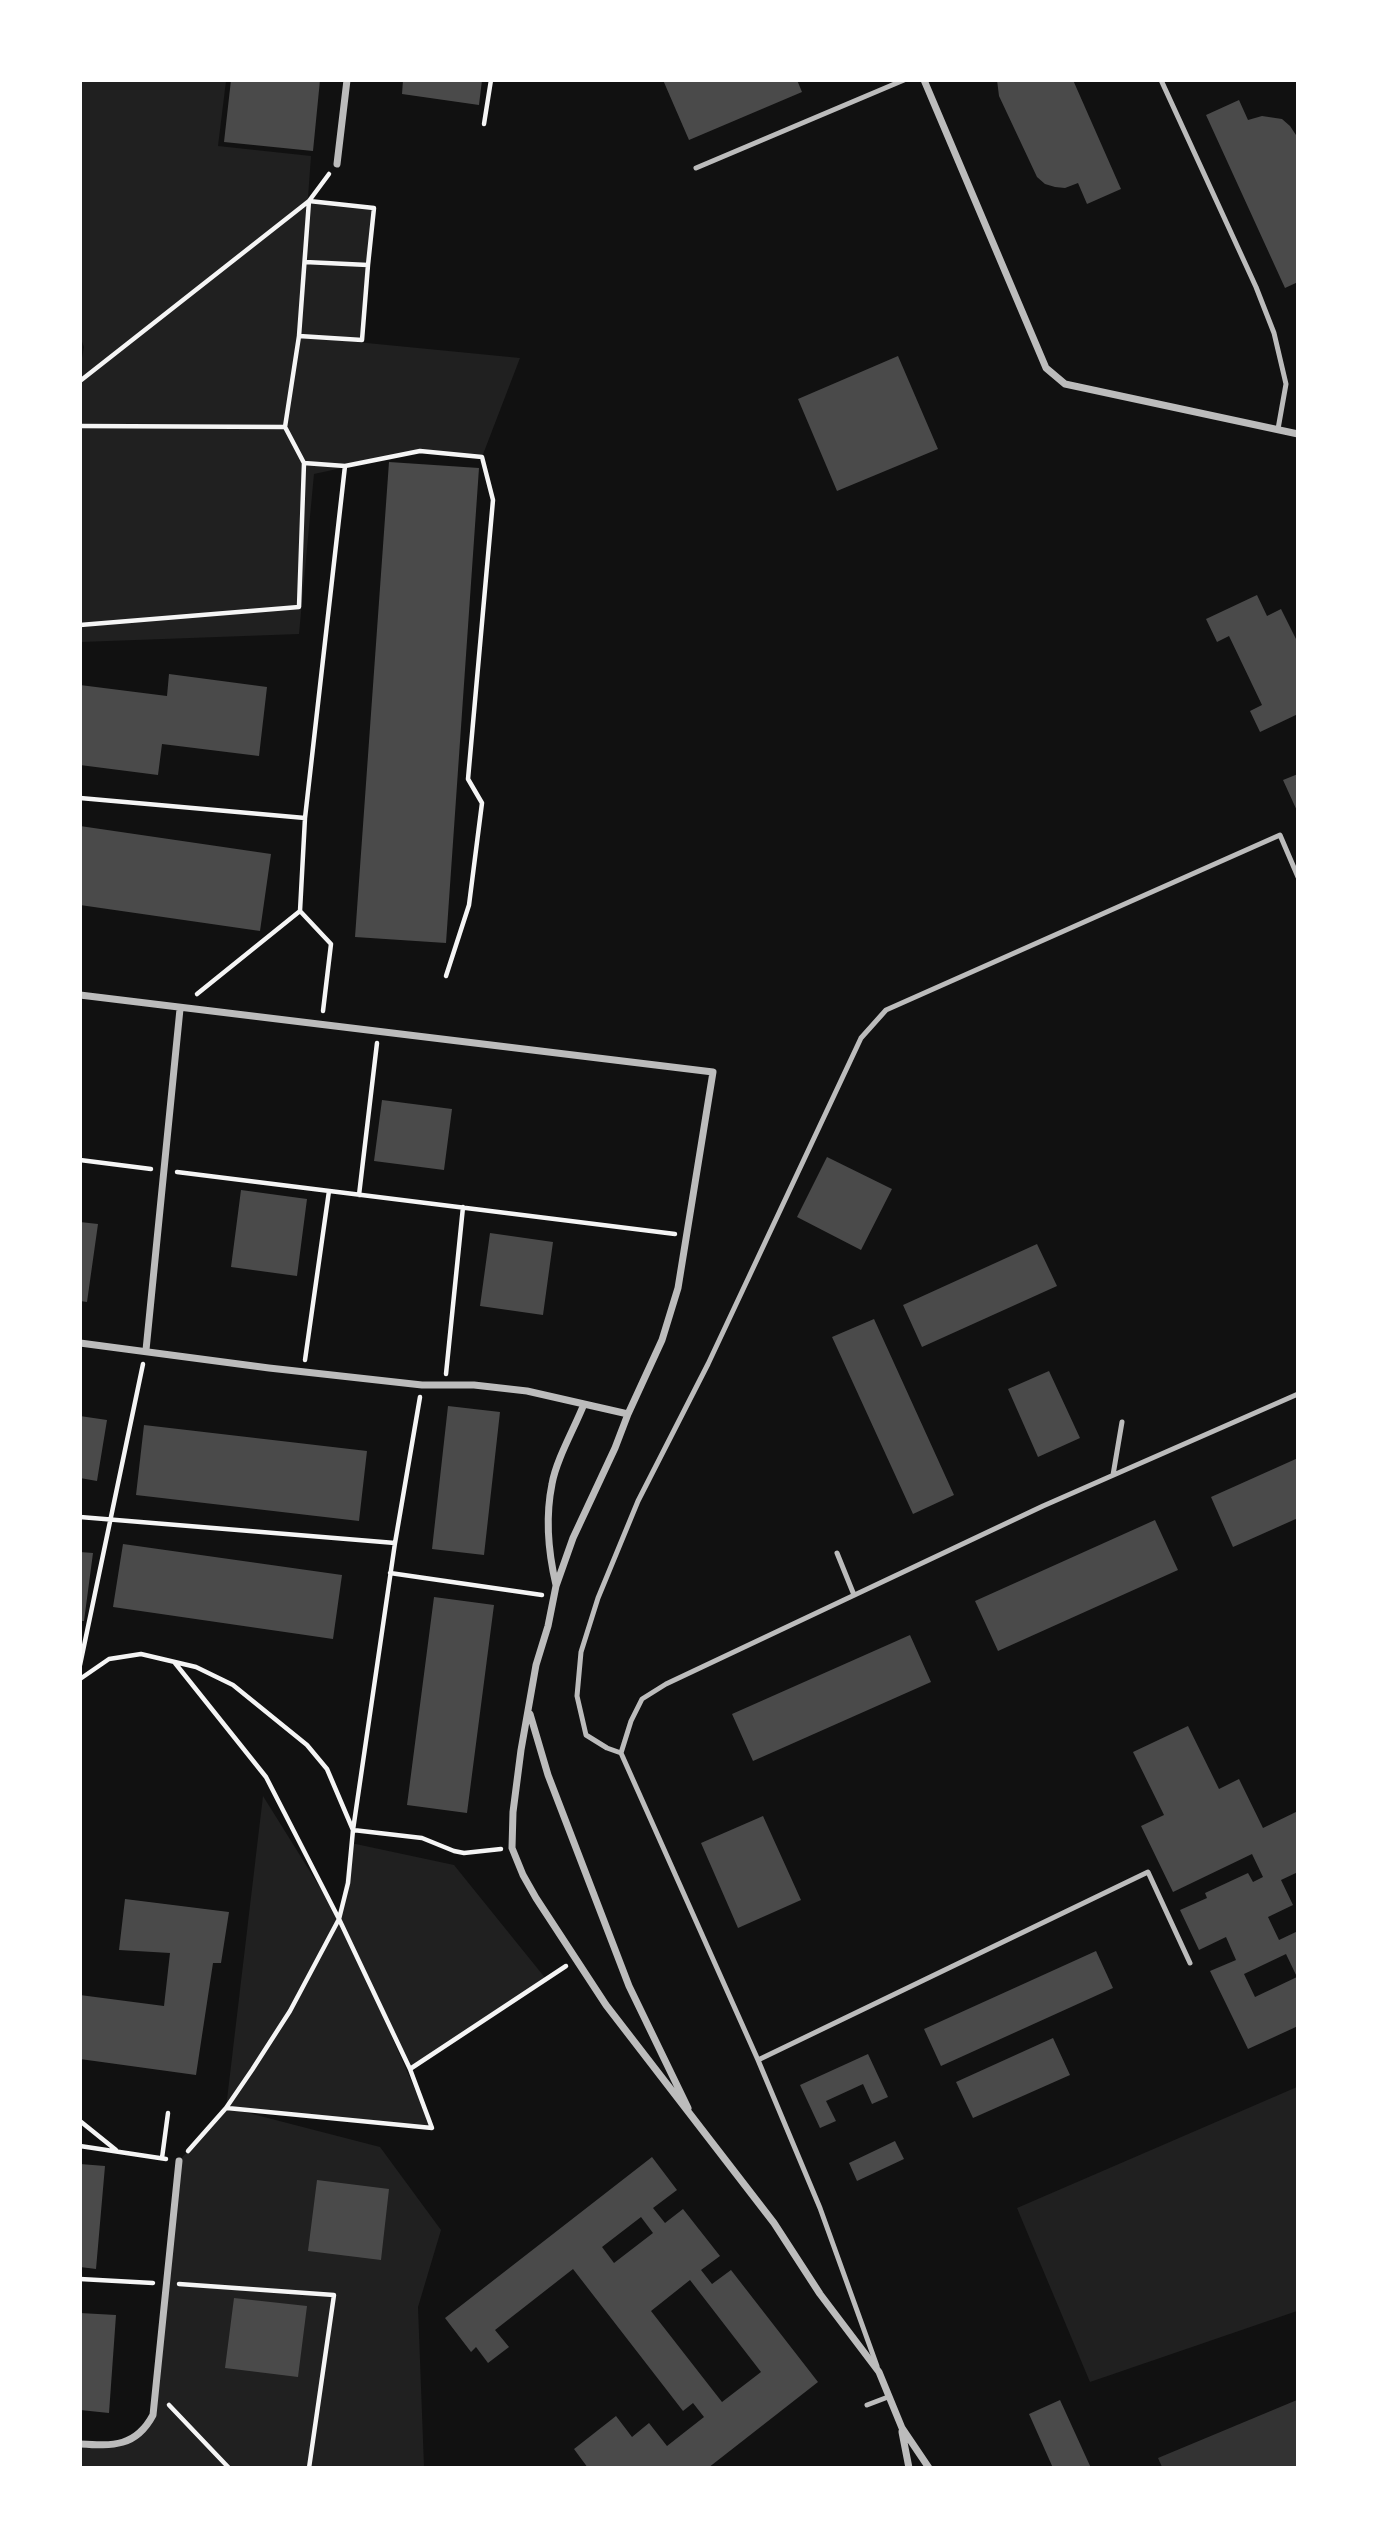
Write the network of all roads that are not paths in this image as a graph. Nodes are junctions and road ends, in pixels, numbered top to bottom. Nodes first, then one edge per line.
1 (347, 80) edge
2 (904, 80) edge
3 (924, 80) edge
4 (1161, 80) edge
5 (337, 164) road end
6 (696, 168) dead end
7 (1278, 429) junction
8 (1297, 434) edge
9 (1297, 877) edge
10 (80, 995) edge
11 (180, 1009) junction
12 (80, 1343) edge
13 (146, 1350) junction
14 (1297, 1394) edge
15 (584, 1404) junction
16 (628, 1414) junction
17 (1122, 1422) dead end
18 (1113, 1475) junction
19 (837, 1553) dead end
20 (556, 1586) junction
21 (854, 1595) junction
22 (529, 1710) junction
23 (621, 1753) junction
24 (1190, 1964) dead end
25 (758, 2060) junction
26 (695, 2123) junction
27 (179, 2161) road end
28 (879, 2372) junction
29 (888, 2397) junction
30 (867, 2404) dead end
31 (902, 2428) junction
32 (80, 2444) edge
33 (909, 2468) edge
34 (929, 2468) edge

1 - 5 street
2 - 6 lane
3 - 7 street
4 - 7 lane
7 - 8 street
9 - 23 lane
10 - 11 street
11 - 13 street
11 - 16 street
12 - 13 street
13 - 15 street
14 - 18 lane
15 - 16 street
15 - 20 street
16 - 20 street
17 - 18 lane
18 - 21 lane
19 - 21 lane
20 - 22 street
21 - 23 lane
22 - 26 street
22 - 26 street
23 - 25 lane
24 - 25 lane
25 - 28 lane
26 - 28 street
27 - 32 street
28 - 29 street
29 - 30 lane
29 - 31 street
31 - 33 street
31 - 34 street

